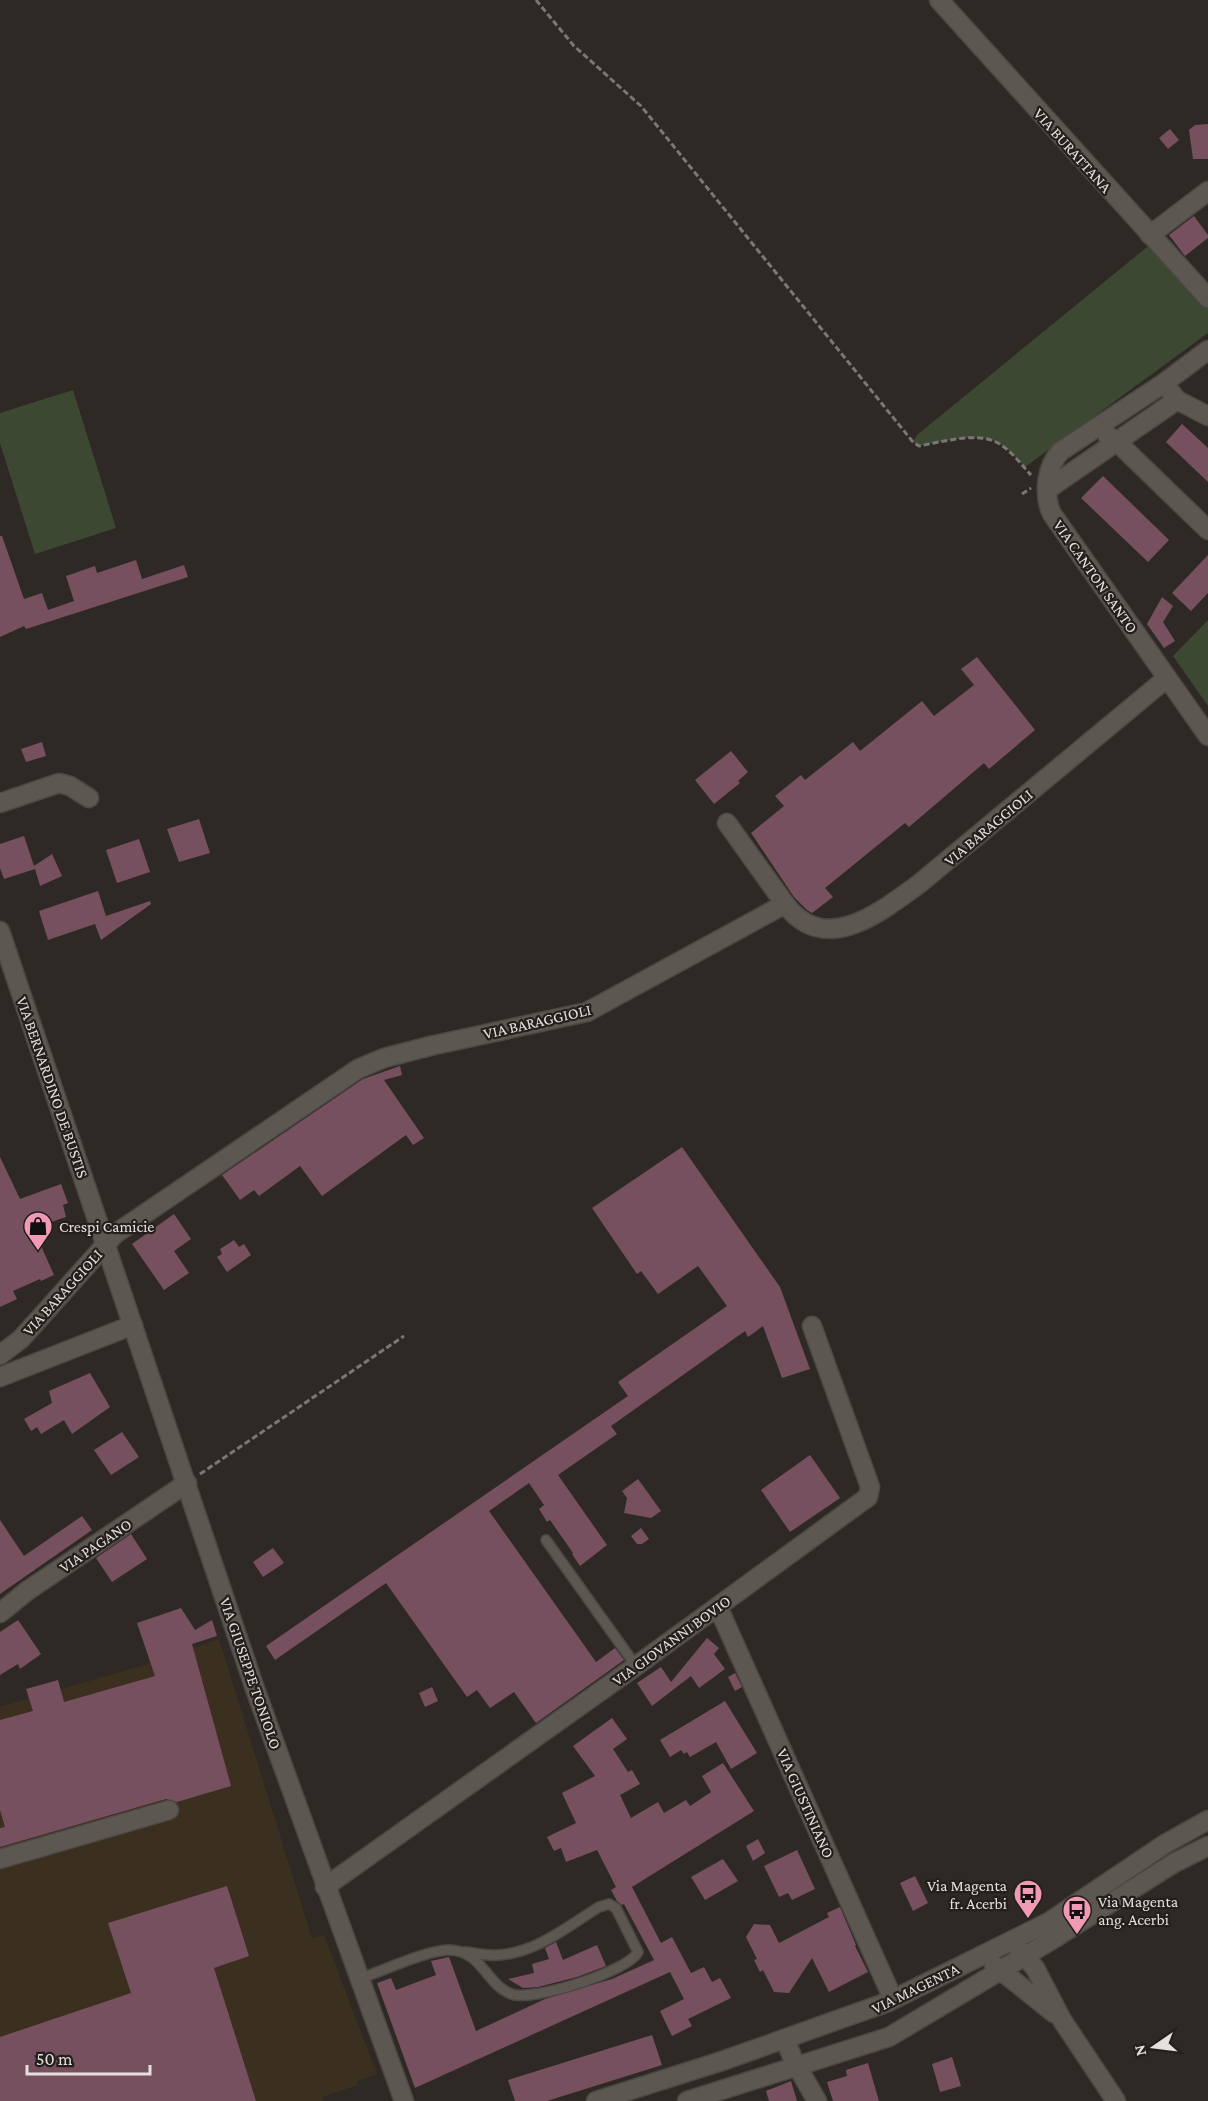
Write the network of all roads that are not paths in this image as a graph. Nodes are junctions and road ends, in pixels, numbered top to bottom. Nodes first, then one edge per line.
1 (939, 0) edge
2 (1208, 191) edge
3 (1150, 235) junction
4 (1208, 298) edge
5 (1208, 350) edge
6 (1164, 383) junction
7 (1177, 400) junction
8 (1207, 415) edge
9 (1102, 423) junction
10 (1116, 441) junction
11 (1048, 489) junction
12 (1208, 530) edge
13 (1167, 678) junction
14 (1208, 736) edge
15 (89, 798) dead end
16 (0, 803) edge
17 (727, 823) dead end
18 (785, 903) junction
19 (0, 931) edge
20 (106, 1243) junction
21 (133, 1325) junction
22 (812, 1326) dead end
23 (1, 1352) edge
24 (0, 1377) edge
25 (187, 1483) junction
26 (546, 1539) dead end
27 (718, 1606) junction
28 (2, 1608) edge
29 (636, 1666) junction
30 (169, 1810) dead end
31 (1208, 1820) edge
32 (1208, 1846) edge
33 (0, 1859) edge
34 (325, 1887) junction
35 (1011, 1941) junction
36 (990, 1951) junction
37 (465, 1952) junction
38 (1025, 1956) junction
39 (1000, 1971) junction
40 (358, 1980) junction
41 (894, 2000) junction
42 (1062, 2020) junction
43 (786, 2039) junction
44 (797, 2067) junction
45 (404, 2101) edge
46 (596, 2101) edge
47 (687, 2101) edge
48 (817, 2101) edge
49 (1116, 2101) edge

1 - 3 street, VIA BURATTANA
2 - 3 street
3 - 4 street, VIA BURATTANA
5 - 6 street
6 - 7 street
6 - 9 street, VIA CANTON SANTO
7 - 8 street
7 - 10 street
9 - 10 street
9 - 11 street, VIA CANTON SANTO
10 - 11 street
10 - 12 street
11 - 13 street, VIA CANTON SANTO
13 - 14 street, VIA CANTON SANTO
13 - 18 street, VIA BARAGGIOLI
15 - 16 street
17 - 18 street
18 - 20 street, VIA BARAGGIOLI
19 - 20 street, VIA BERNARDINO DE BUSTIS
20 - 21 street, VIA GIUSEPPE TONIOLO
20 - 23 street, VIA BARAGGIOLI
21 - 24 street, VIA BARAGGIOLI
21 - 25 street, VIA GIUSEPPE TONIOLO
22 - 27 street, VIA GIOVANNI BOVIO
25 - 28 street, VIA PAGANO
25 - 34 street, VIA GIUSEPPE TONIOLO
26 - 29 lane
27 - 29 street, VIA GIOVANNI BOVIO
27 - 41 street, VIA GIUSTINIANO
29 - 34 street, VIA GIOVANNI BOVIO
30 - 33 street
31 - 35 street, VIA MAGENTA
32 - 38 street, VIA MAGENTA
34 - 40 street, VIA GIUSEPPE TONIOLO
35 - 36 street, VIA MAGENTA
35 - 38 street
36 - 39 street
36 - 41 street, VIA MAGENTA
37 - 37 lane
37 - 40 lane
38 - 39 street, VIA MAGENTA
38 - 42 street
39 - 42 street
39 - 44 street, VIA MAGENTA
40 - 45 street, VIA GIUSEPPE TONIOLO
41 - 43 street, VIA MAGENTA
42 - 49 street
43 - 44 street
43 - 46 street, VIA MAGENTA
44 - 47 street, VIA MAGENTA
44 - 48 street

